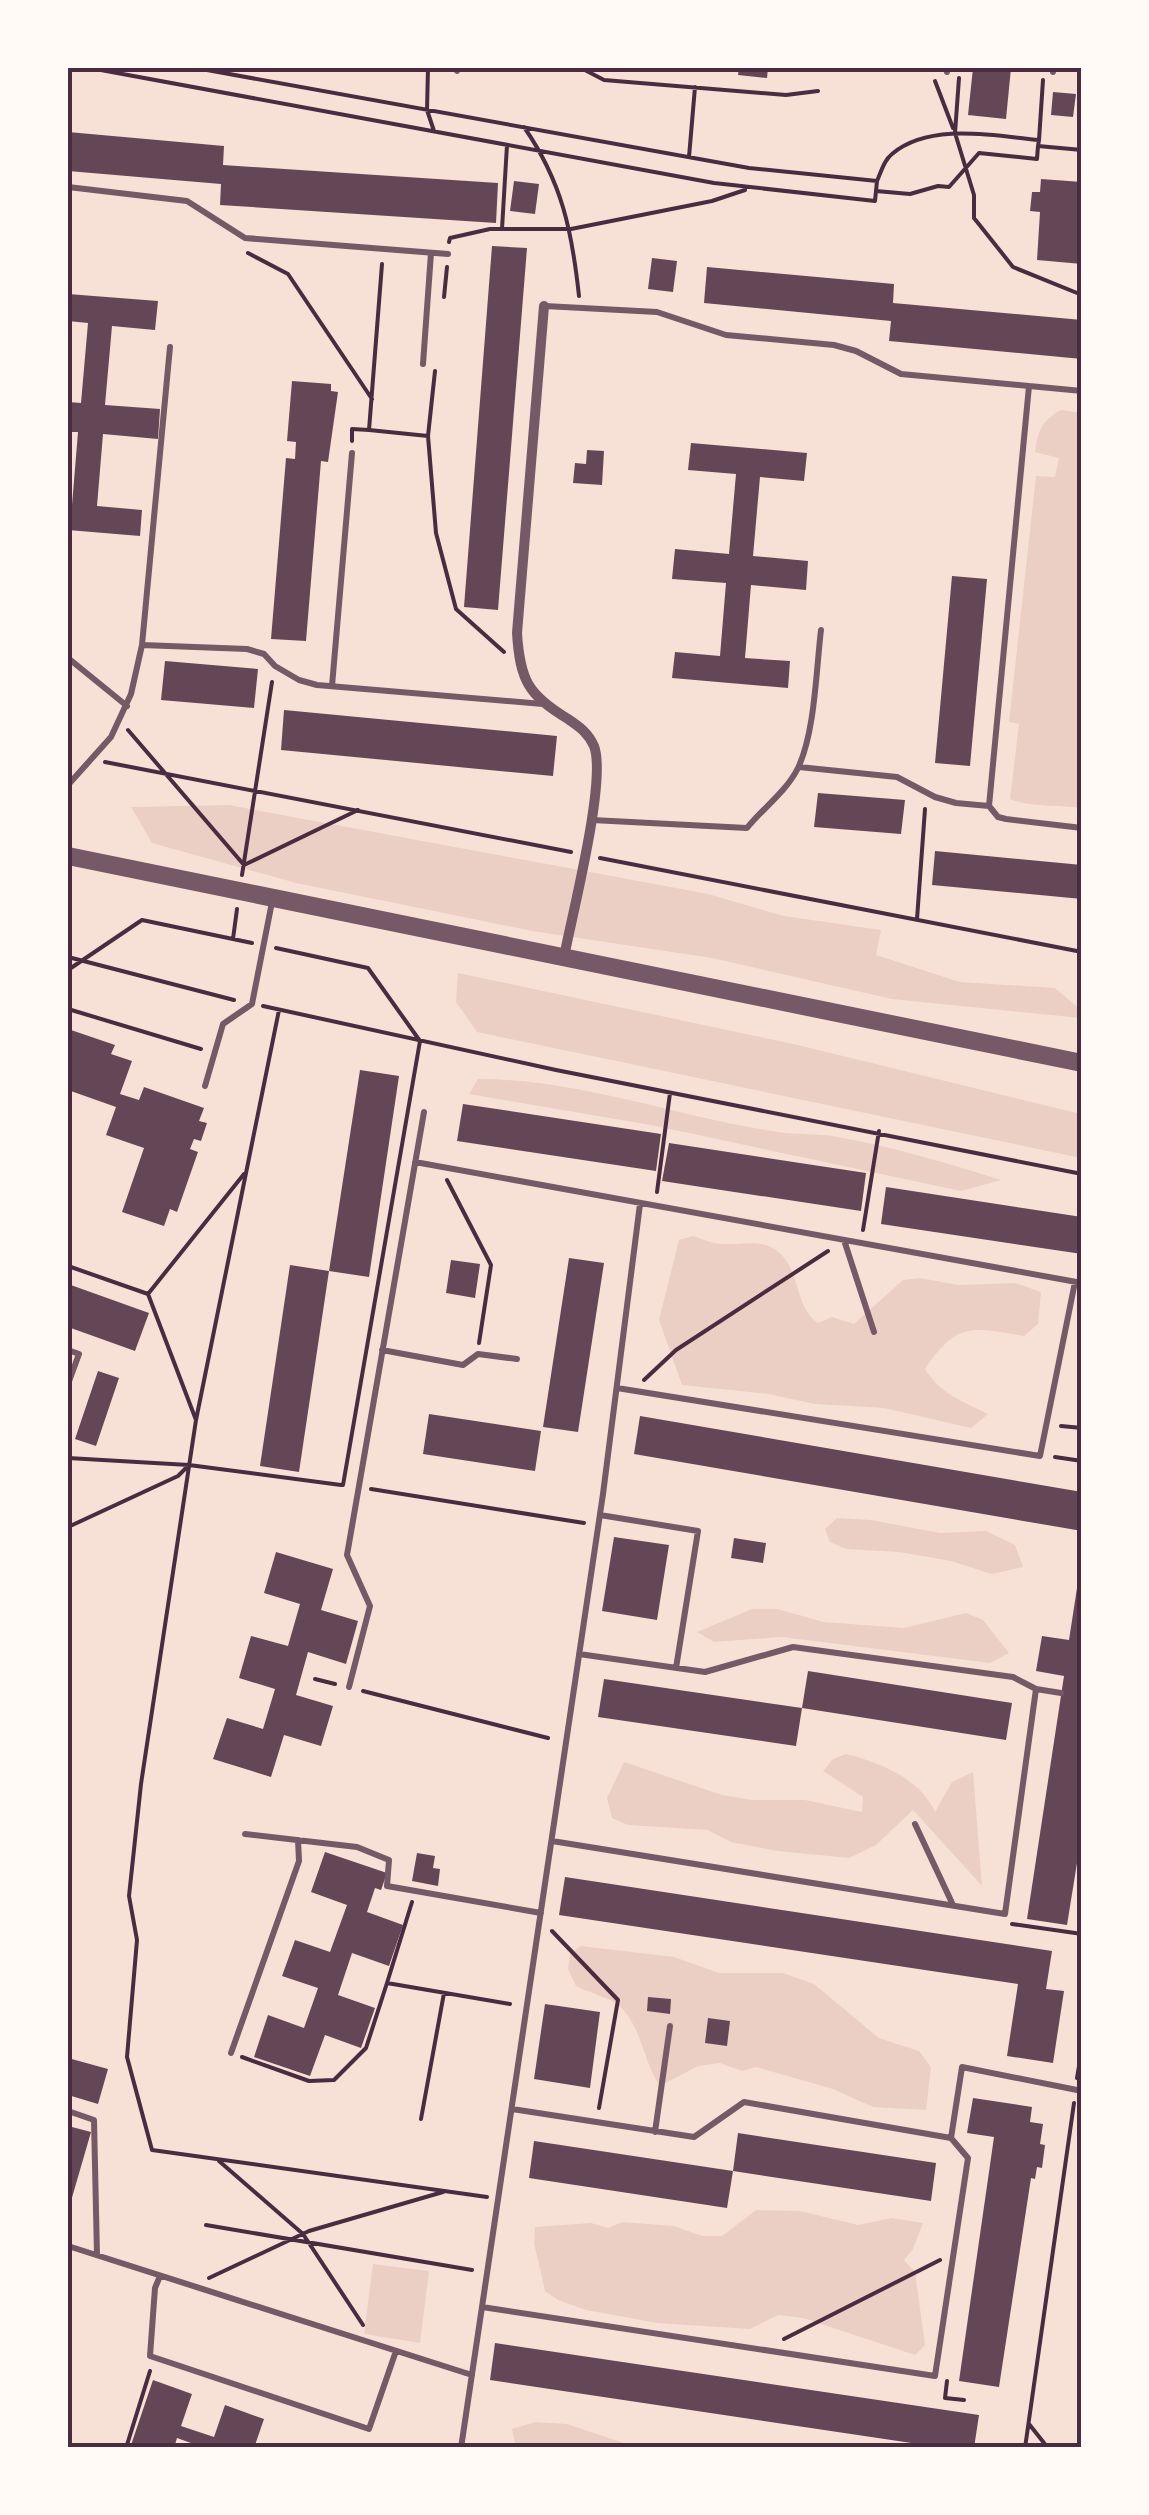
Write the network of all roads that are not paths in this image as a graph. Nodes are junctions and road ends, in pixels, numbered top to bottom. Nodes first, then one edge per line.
1 (68, 187) edge
2 (431, 252) junction
3 (448, 254) road end
4 (544, 306) joint
5 (170, 347) dead end
6 (423, 364) dead end
7 (1029, 386) junction
8 (1082, 391) edge
9 (352, 453) road end
10 (821, 630) dead end
11 (142, 646) junction
12 (68, 658) edge
13 (332, 686) junction
14 (543, 704) junction
15 (127, 706) junction
16 (798, 767) junction
17 (68, 785) edge
18 (989, 806) junction
19 (590, 820) junction
20 (1082, 828) edge
21 (68, 856) edge
22 (272, 899) junction
23 (564, 957) junction
24 (1082, 1064) edge
25 (205, 1086) dead end
26 (424, 1112) dead end
27 (415, 1162) junction
28 (640, 1204) junction
29 (844, 1240) junction
30 (1078, 1282) edge
31 (874, 1332) dead end
32 (68, 1350) edge
33 (382, 1350) junction
34 (516, 1359) dead end
35 (68, 1384) edge
36 (617, 1388) junction
37 (600, 1515) junction
38 (580, 1654) junction
39 (676, 1668) junction
40 (349, 1687) road end
41 (1036, 1689) junction
42 (1061, 1693) dead end
43 (915, 1824) dead end
44 (246, 1834) dead end
45 (298, 1840) junction
46 (552, 1840) junction
47 (954, 1906) junction
48 (541, 1913) junction
49 (670, 2026) dead end
50 (232, 2054) road end
51 (1078, 2091) edge
52 (512, 2109) junction
53 (68, 2111) edge
54 (656, 2132) junction
55 (951, 2138) junction
56 (68, 2246) edge
57 (96, 2256) junction
58 (160, 2276) junction
59 (482, 2307) junction
60 (396, 2352) junction
61 (472, 2376) junction
62 (461, 2448) edge

1 - 2 lane
2 - 3 lane
2 - 6 lane
4 - 7 lane
4 - 14 street
5 - 11 lane
7 - 8 lane
7 - 18 lane
9 - 13 lane
10 - 16 lane
11 - 13 lane
11 - 15 lane
12 - 15 lane
13 - 14 lane
14 - 19 street
15 - 17 lane
16 - 18 lane
16 - 19 lane
18 - 20 lane
19 - 23 street
21 - 22 street
22 - 23 street
22 - 25 lane
23 - 24 street
26 - 27 lane
27 - 28 lane
27 - 33 lane
28 - 29 lane
28 - 36 lane
29 - 30 lane
29 - 31 lane
30 - 36 lane
32 - 35 lane
33 - 34 lane
33 - 40 lane
36 - 37 lane
37 - 38 lane
37 - 39 lane
38 - 39 lane
38 - 46 lane
39 - 41 lane
41 - 42 lane
41 - 47 lane
43 - 47 lane
44 - 45 lane
45 - 48 lane
45 - 50 lane
46 - 47 lane
46 - 48 lane
48 - 52 lane
49 - 54 lane
51 - 55 lane
52 - 54 lane
52 - 59 lane
53 - 57 lane
54 - 55 lane
55 - 59 lane
56 - 57 lane
57 - 58 lane
58 - 60 lane
58 - 60 lane
59 - 61 lane
60 - 61 lane
61 - 62 lane

